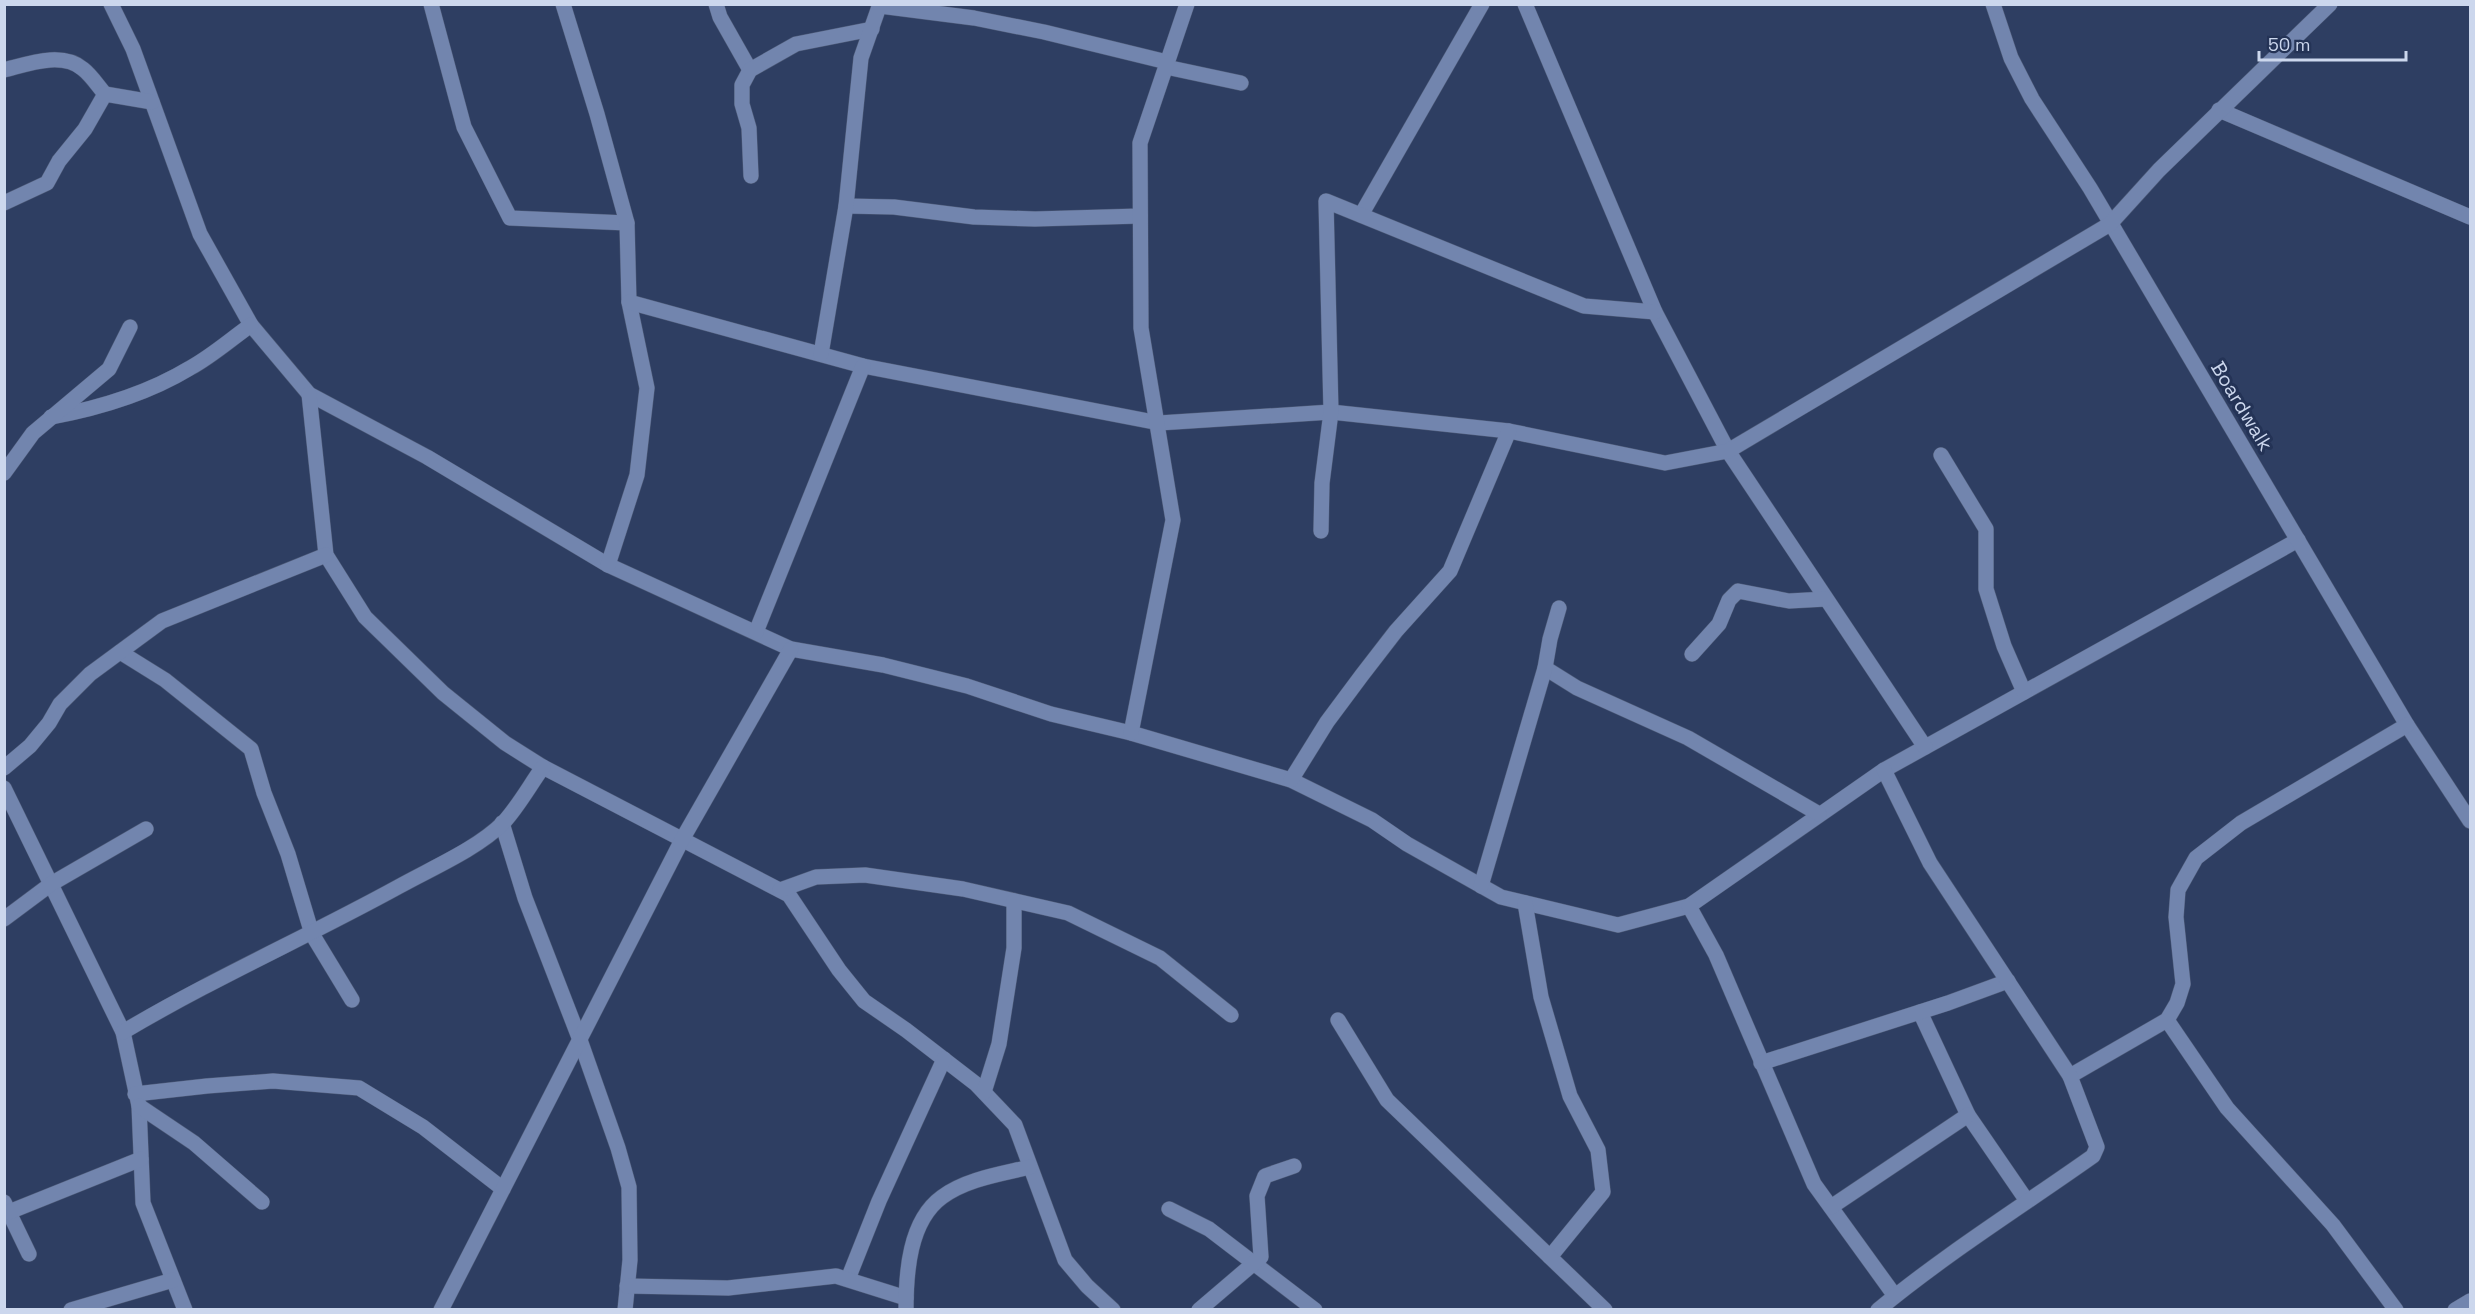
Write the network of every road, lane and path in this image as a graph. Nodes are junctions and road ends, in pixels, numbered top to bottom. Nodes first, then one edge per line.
1 (111, 4) edge
2 (431, 4) edge
3 (563, 4) edge
4 (716, 4) edge
5 (1187, 4) edge
6 (1482, 4) edge
7 (1525, 4) edge
8 (1993, 4) edge
9 (2330, 4) edge
10 (880, 5) edge
11 (872, 29) junction
12 (1166, 65) junction
13 (4, 70) edge
14 (750, 70) junction
15 (1241, 83) dead end
16 (105, 94) junction
17 (152, 102) junction
18 (2219, 110) junction
19 (751, 176) dead end
20 (4, 203) edge
21 (846, 206) junction
22 (1360, 215) junction
23 (1140, 216) junction
24 (2470, 217) edge
25 (627, 223) junction
26 (2110, 224) junction
27 (629, 302) junction
28 (1655, 312) junction
29 (251, 325) junction
30 (130, 327) dead end
31 (821, 354) junction
32 (864, 366) junction
33 (309, 394) junction
34 (1331, 412) junction
35 (51, 417) junction
36 (1159, 423) junction
37 (1509, 431) junction
38 (1728, 451) junction
39 (1941, 455) dead end
40 (4, 473) edge
41 (1321, 531) dead end
42 (2298, 540) junction
43 (326, 555) junction
44 (608, 565) junction
45 (1826, 599) junction
46 (1559, 608) dead end
47 (756, 632) junction
48 (791, 650) junction
49 (120, 652) junction
50 (1692, 654) dead end
51 (1545, 668) junction
52 (2024, 692) junction
53 (2407, 725) junction
54 (1131, 733) junction
55 (1925, 747) junction
56 (543, 767) junction
57 (4, 768) edge
58 (1884, 770) junction
59 (1291, 780) junction
60 (4, 788) edge
61 (1819, 814) junction
62 (2470, 821) edge
63 (502, 823) junction
64 (146, 829) dead end
65 (683, 838) junction
66 (51, 884) junction
67 (1481, 886) junction
68 (780, 890) junction
69 (1014, 901) junction
70 (1525, 903) junction
71 (1689, 906) junction
72 (4, 920) edge
73 (312, 934) junction
74 (2008, 981) junction
75 (352, 1000) dead end
76 (1920, 1012) junction
77 (1232, 1015) dead end
78 (1338, 1020) dead end
79 (2166, 1020) junction
80 (123, 1032) junction
81 (580, 1040) junction
82 (944, 1059) junction
83 (1761, 1063) junction
84 (2070, 1077) junction
85 (984, 1092) junction
86 (137, 1100) junction
87 (1968, 1115) junction
88 (141, 1159) junction
89 (1294, 1166) dead end
90 (1030, 1167) junction
91 (503, 1189) junction
92 (2027, 1201) junction
93 (262, 1202) dead end
94 (7, 1207) edge
95 (1831, 1207) junction
96 (1169, 1209) dead end
97 (29, 1254) dead end
98 (1550, 1257) junction
99 (1253, 1264) junction
100 (848, 1279) junction
101 (172, 1280) junction
102 (627, 1286) junction
103 (1895, 1296) junction
104 (2470, 1301) edge
105 (906, 1304) edge
106 (71, 1310) edge
107 (185, 1310) edge
108 (441, 1310) edge
109 (625, 1310) edge
110 (1113, 1310) edge
111 (1199, 1310) edge
112 (1315, 1310) edge
113 (1605, 1310) edge
114 (1878, 1310) edge
115 (2396, 1310) edge
116 (2455, 1310) edge

1 - 17 street
2 - 25 street
3 - 25 street
4 - 14 street
5 - 12 street
6 - 22 street
7 - 28 street
8 - 26 street, Boardwalk
9 - 18 street
10 - 11 street
10 - 12 street
11 - 14 street
11 - 21 street
12 - 15 street
12 - 23 street
13 - 16 street
14 - 19 street
16 - 17 street
16 - 20 street
17 - 29 street
18 - 24 street
18 - 26 street
21 - 23 street
21 - 31 street
22 - 28 street
22 - 34 street
23 - 36 street
25 - 27 street
26 - 38 street
26 - 42 street, Boardwalk
27 - 31 street
27 - 44 street
28 - 38 street
29 - 33 street
29 - 35 street
30 - 35 street
31 - 32 street
32 - 36 street
32 - 47 street
33 - 43 street
33 - 44 street
34 - 36 street
34 - 37 street
34 - 41 street
35 - 40 street
36 - 54 street
37 - 38 street
37 - 59 street
38 - 45 street
39 - 52 street
42 - 52 street
42 - 53 street, Boardwalk
43 - 49 street
43 - 56 street
44 - 47 street
45 - 50 street
45 - 55 street
46 - 51 street
47 - 48 street
48 - 54 street
48 - 65 street
49 - 57 street
49 - 73 street
51 - 61 street
51 - 67 street
52 - 55 street
53 - 62 street, Boardwalk
53 - 79 street
54 - 59 street
55 - 58 street
56 - 63 street
56 - 65 street
58 - 61 street
58 - 74 street
59 - 67 street
60 - 66 street
61 - 71 street
63 - 73 street
63 - 81 street
64 - 66 street
65 - 68 street
65 - 81 street
66 - 72 street
66 - 80 street
67 - 70 street
68 - 69 street
68 - 82 street
69 - 77 street
69 - 85 street
70 - 71 street
70 - 98 street
71 - 83 street
73 - 75 street
73 - 80 street
74 - 76 street
74 - 84 street
76 - 83 street
76 - 87 street
78 - 98 street
79 - 84 street
79 - 115 street
80 - 86 street
81 - 91 street
81 - 102 street
82 - 85 street
82 - 100 street
83 - 95 street
84 - 92 street
85 - 90 street
86 - 88 street
86 - 91 street
86 - 93 street
87 - 92 street
87 - 95 street
88 - 94 street
88 - 101 street
89 - 99 street
90 - 105 street
90 - 110 street
91 - 108 street
92 - 103 street
94 - 97 street
95 - 103 street
96 - 99 street
98 - 113 street
99 - 111 street
99 - 112 street
100 - 102 street
100 - 105 street
101 - 106 street
101 - 107 street
102 - 109 street
103 - 114 street
104 - 116 street

